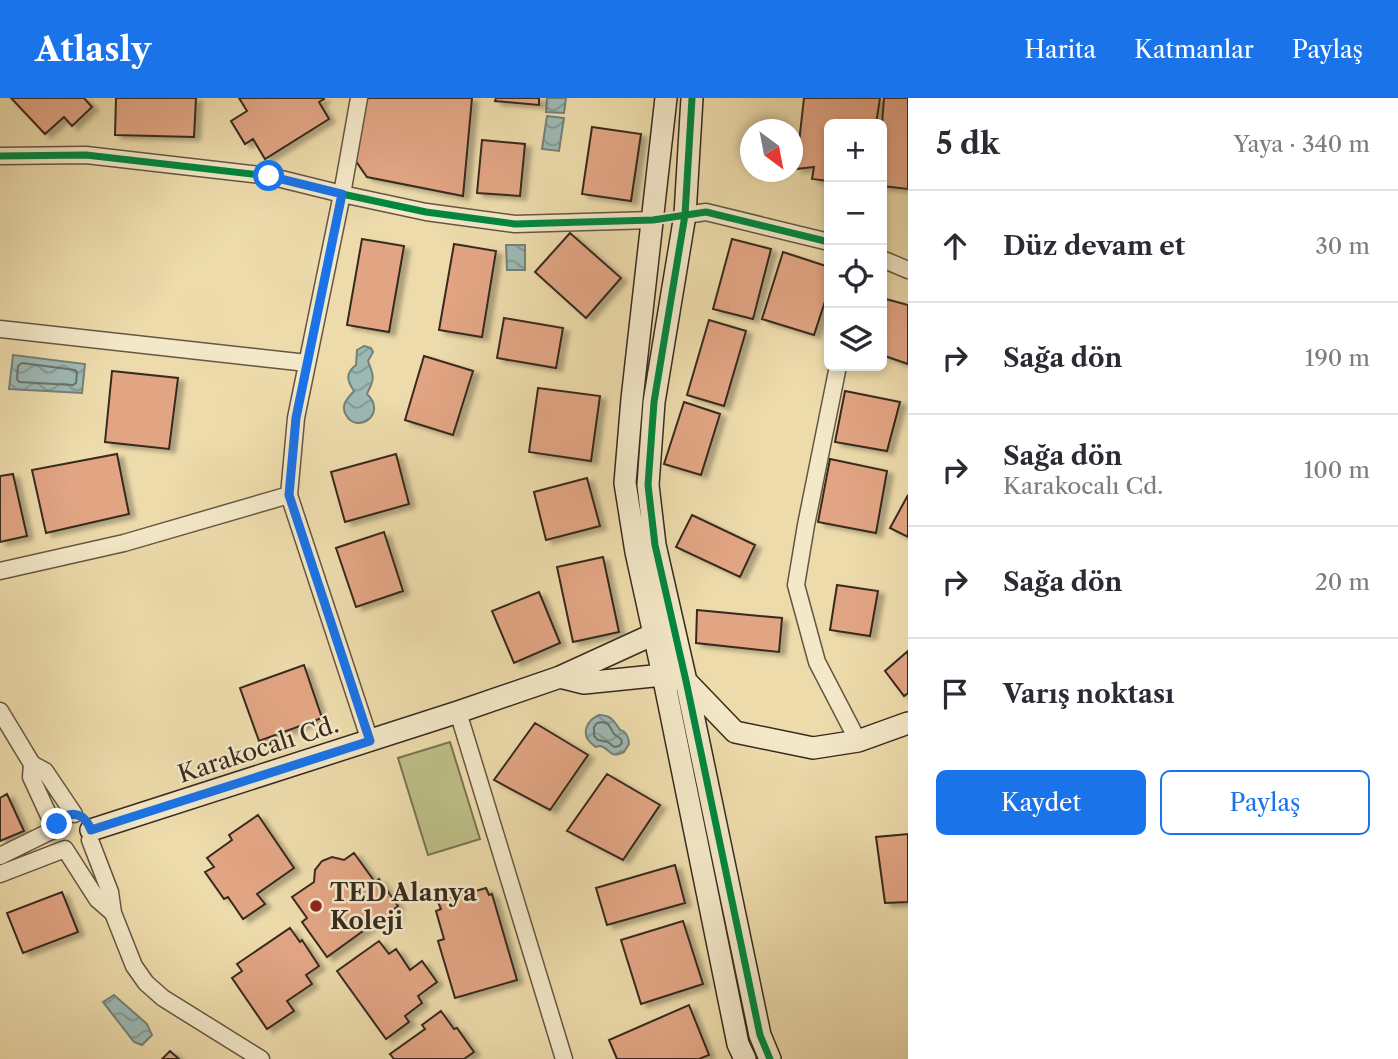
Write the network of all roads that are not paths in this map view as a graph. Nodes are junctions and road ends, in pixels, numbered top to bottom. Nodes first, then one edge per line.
1 (359, 98) edge
2 (666, 98) edge
3 (692, 98) edge
4 (0, 156) edge
5 (342, 194) junction
6 (685, 215) junction
7 (653, 220) junction
8 (824, 242) edge
9 (887, 261) edge
10 (908, 270) edge
11 (0, 329) edge
12 (306, 363) junction
13 (837, 371) edge
14 (289, 495) junction
15 (0, 571) edge
16 (654, 634) junction
17 (676, 638) junction
18 (663, 674) junction
19 (560, 677) junction
20 (686, 681) junction
21 (0, 712) edge
22 (458, 712) junction
23 (908, 723) edge
24 (370, 741) junction
25 (858, 741) junction
26 (32, 764) junction
27 (74, 814) junction
28 (55, 829) junction
29 (90, 835) junction
30 (65, 849) junction
31 (0, 856) edge
32 (0, 874) edge
33 (113, 912) junction
34 (261, 1059) edge
35 (564, 1059) edge
36 (745, 1059) edge
37 (770, 1059) edge

1 - 5 street
2 - 7 street
3 - 6 street
4 - 5 street
5 - 7 street
5 - 12 street
6 - 7 street
6 - 8 street
6 - 17 street
7 - 16 street
9 - 10 street
11 - 12 street
12 - 14 street
13 - 25 street
14 - 15 street
14 - 24 street
16 - 17 street
16 - 18 street
16 - 19 street, Karakocalı Cd.
17 - 20 street
18 - 19 street, Karakocalı Cd.
18 - 20 street, Karakocalı Cd.
18 - 36 street
19 - 22 street, Karakocalı Cd.
20 - 25 street
20 - 37 street
21 - 26 street
22 - 24 street, Karakocalı Cd.
22 - 35 street
23 - 25 street
24 - 29 street, Karakocalı Cd.
26 - 27 street
26 - 28 street
27 - 28 street
27 - 29 street
28 - 30 street
28 - 31 street
29 - 30 street
29 - 33 street
30 - 32 street
30 - 33 street
33 - 34 street

